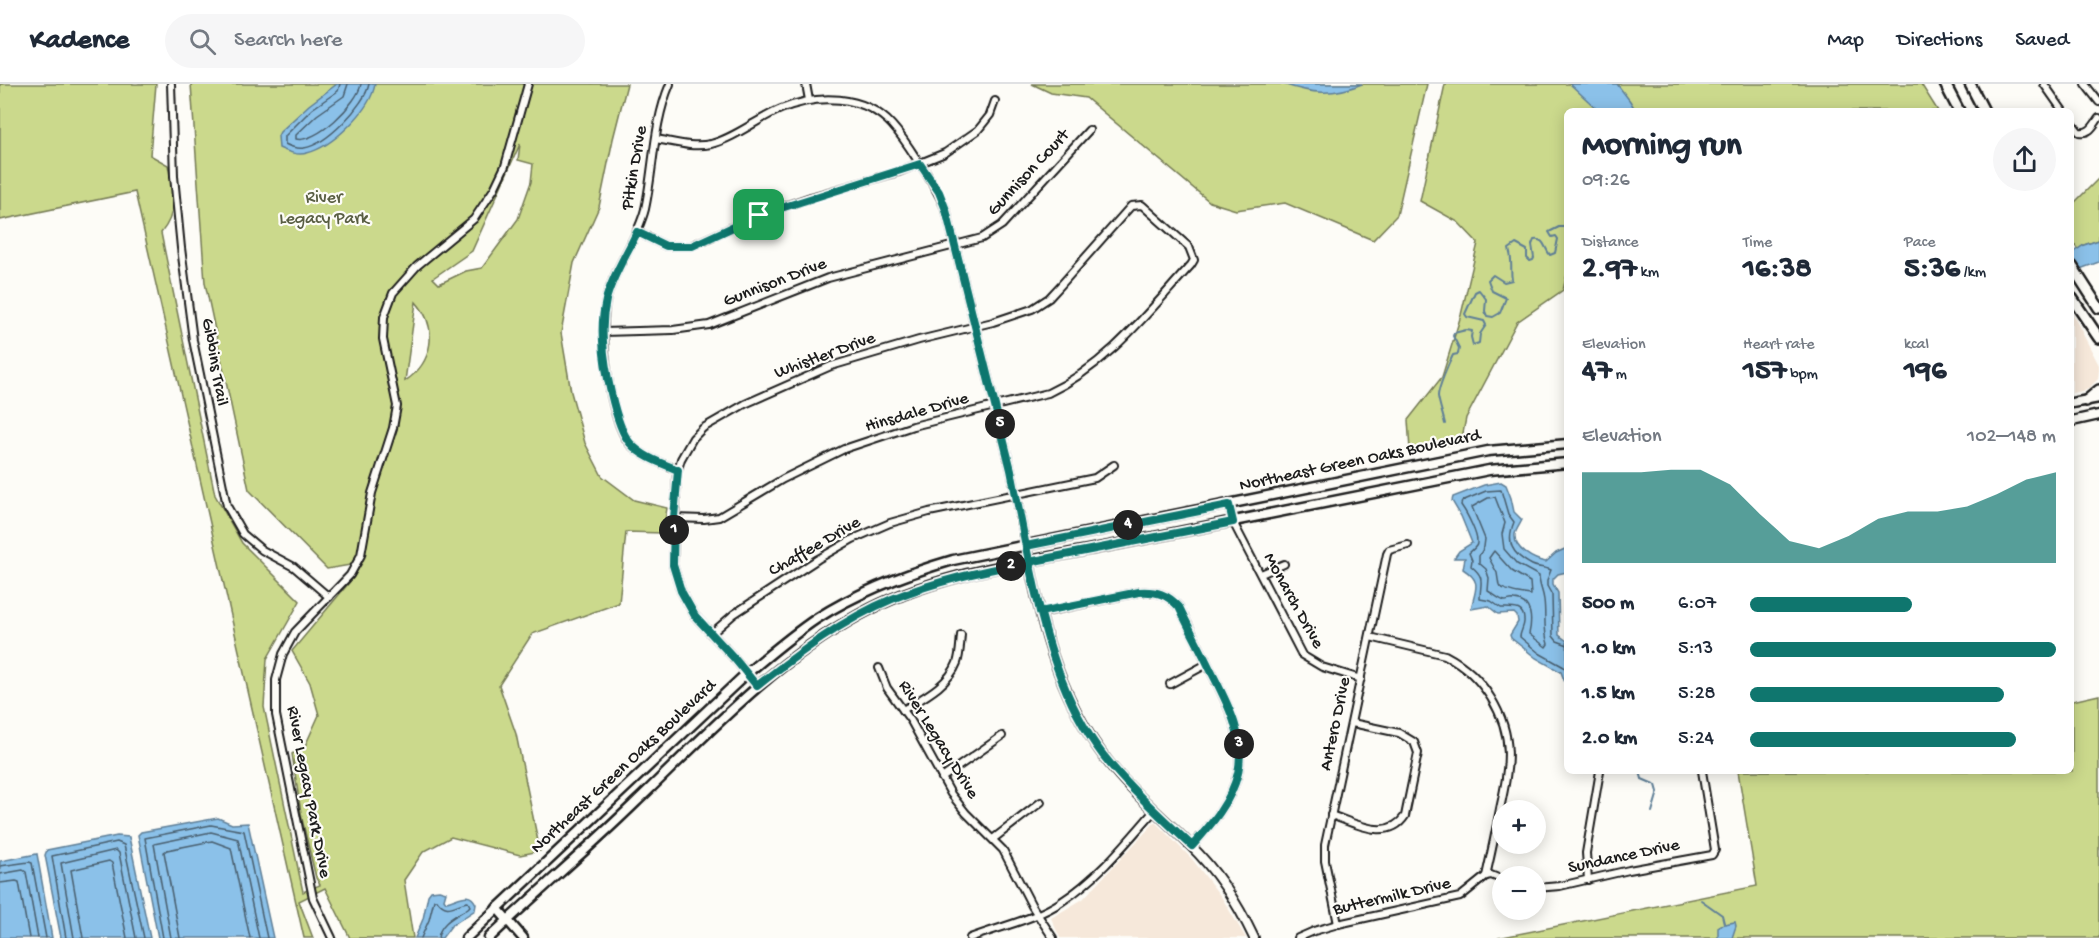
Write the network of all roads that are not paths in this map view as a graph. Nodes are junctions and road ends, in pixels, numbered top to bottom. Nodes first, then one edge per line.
1 (171, 84) edge
2 (528, 84) edge
3 (670, 84) edge
4 (806, 84) edge
5 (1945, 84) edge
6 (1970, 84) edge
7 (2044, 84) edge
8 (2085, 84) edge
9 (809, 100) junction
10 (995, 101) dead end
11 (2099, 102) edge
12 (1957, 108) edge
13 (1982, 108) edge
14 (2061, 108) edge
15 (2099, 118) edge
16 (2074, 126) edge
17 (1089, 130) dead end
18 (656, 139) junction
19 (920, 164) junction
20 (637, 232) junction
21 (955, 245) junction
22 (1192, 252) joint
23 (2074, 269) edge
24 (2074, 302) edge
25 (2099, 308) edge
26 (976, 326) junction
27 (603, 332) junction
28 (2099, 338) edge
29 (2099, 390) edge
30 (2099, 398) edge
31 (2086, 401) junction
32 (2074, 404) edge
33 (996, 406) junction
34 (2099, 415) edge
35 (2074, 420) edge
36 (1564, 444) edge
37 (1564, 463) edge
38 (1114, 465) dead end
39 (678, 470) junction
40 (1016, 493) junction
41 (1229, 505) junction
42 (674, 518) junction
43 (1233, 522) junction
44 (1408, 545) dead end
45 (1026, 546) junction
46 (1029, 562) junction
47 (1284, 564) dead end
48 (1261, 574) junction
49 (329, 597) junction
50 (1040, 612) junction
51 (711, 634) junction
52 (961, 635) dead end
53 (1370, 637) junction
54 (1207, 664) junction
55 (879, 668) dead end
56 (746, 674) junction
57 (1361, 679) junction
58 (1170, 684) dead end
59 (757, 686) junction
60 (903, 710) junction
61 (1352, 723) junction
62 (1002, 736) dead end
63 (1599, 774) edge
64 (1702, 774) edge
65 (942, 778) junction
66 (1041, 802) dead end
67 (1154, 811) junction
68 (1331, 815) junction
69 (590, 822) junction
70 (601, 834) junction
71 (993, 839) junction
72 (1192, 846) junction
73 (1492, 874) edge
74 (1486, 876) junction
75 (1588, 880) junction
76 (1546, 887) edge
77 (497, 908) junction
78 (1038, 914) junction
79 (507, 920) junction
80 (1338, 924) junction
81 (332, 938) edge
82 (466, 938) edge
83 (489, 938) edge
84 (523, 938) edge
85 (970, 938) edge
86 (1053, 938) edge
87 (1254, 938) edge
88 (1298, 938) edge

1 - 49 street, Gibbins Trail
2 - 49 street, River Legacy Park Drive
3 - 18 street, Pitkin Drive
4 - 9 street
5 - 12 main road
6 - 13 main road
7 - 14 street
8 - 11 street
9 - 18 street
9 - 19 street
10 - 19 street
15 - 16 street
17 - 21 street, Gunnison Court
18 - 20 street, Pitkin Drive
19 - 20 street
19 - 21 street
20 - 27 street, Pitkin Drive
21 - 26 street
21 - 27 street, Gunnison Drive
22 - 26 street, Whistler Drive
22 - 33 street, Hinsdale Drive
23 - 25 main road
24 - 28 main road
26 - 33 street
26 - 39 street, Whistler Drive
27 - 39 street, Pitkin Drive
29 - 31 main road
30 - 31 main road
31 - 32 main road
33 - 40 street
33 - 42 street, Hinsdale Drive
34 - 35 main road
36 - 41 main road, Northeast Green Oaks Boulevard
37 - 43 main road, Northeast Green Oaks Boulevard
38 - 40 street, Chaffee Drive
39 - 42 street, Whistler Drive
40 - 45 street
40 - 51 street, Chaffee Drive
41 - 43 street, Monarch Drive
41 - 45 main road, Northeast Green Oaks Boulevard
42 - 51 street, Whistler Drive
43 - 46 main road, Northeast Green Oaks Boulevard
43 - 48 street, Monarch Drive
44 - 53 street, Antero Drive
45 - 46 street
45 - 56 main road, Northeast Green Oaks Boulevard
46 - 50 street
46 - 59 main road, Northeast Green Oaks Boulevard
47 - 48 street
48 - 57 street, Monarch Drive
49 - 81 street, River Legacy Park Drive
50 - 54 street
50 - 67 street
51 - 56 street, Whistler Drive
52 - 60 street
53 - 57 street, Antero Drive
53 - 74 street
54 - 58 street
54 - 72 street
55 - 60 street, River Legacy Drive
56 - 59 street, Whistler Drive
56 - 69 main road, Northeast Green Oaks Boulevard
57 - 61 street, Antero Drive
59 - 70 main road, Northeast Green Oaks Boulevard
60 - 65 street, River Legacy Drive
61 - 68 street, Antero Drive
61 - 68 street
62 - 65 street
63 - 75 street
64 - 75 street, Sundance Drive
65 - 71 street, River Legacy Drive
66 - 71 street
67 - 72 street
67 - 78 street
68 - 80 street, Antero Drive
69 - 70 main road
69 - 77 main road, Northeast Green Oaks Boulevard
70 - 79 main road, Northeast Green Oaks Boulevard
71 - 78 street, River Legacy Drive
72 - 87 street
73 - 74 street
74 - 80 street, Buttermilk Drive
75 - 76 street, Sundance Drive
77 - 79 main road
77 - 82 main road, Northeast Green Oaks Boulevard
78 - 85 street
78 - 86 street, River Legacy Drive
79 - 83 main road, Northeast Green Oaks Boulevard
79 - 84 main road
80 - 88 street, Buttermilk Drive

